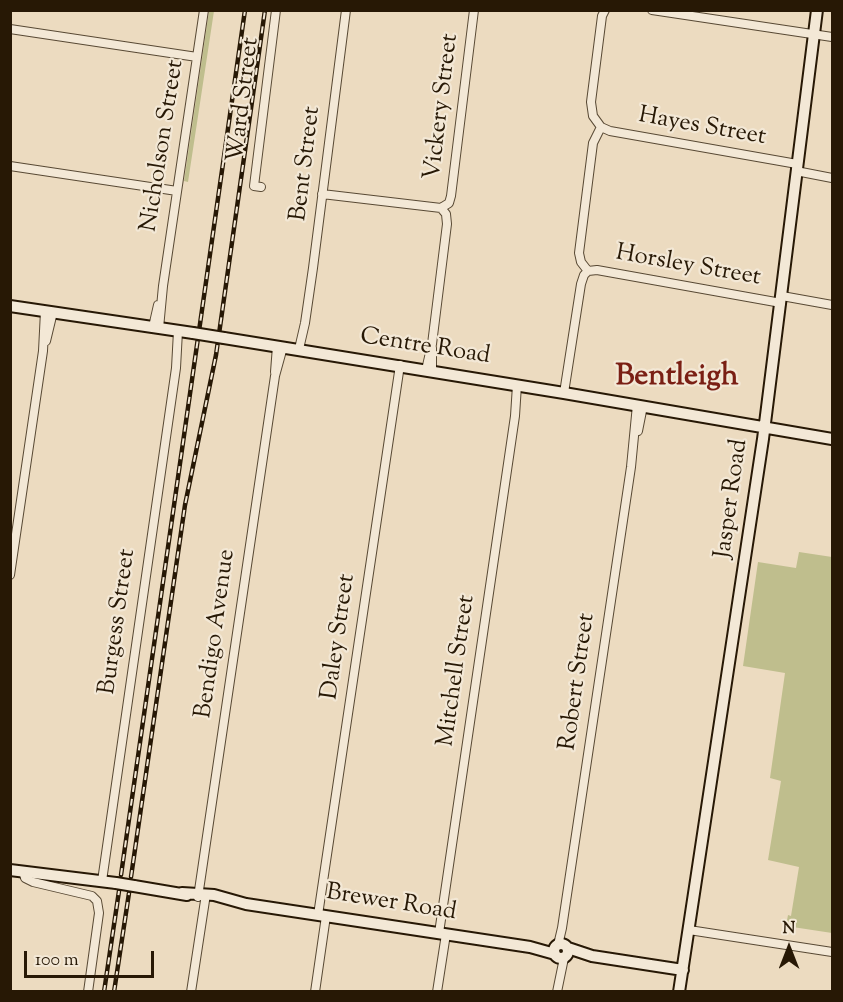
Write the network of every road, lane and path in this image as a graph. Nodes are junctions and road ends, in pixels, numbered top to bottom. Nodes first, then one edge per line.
1 (204, 10) edge
2 (276, 10) edge
3 (346, 10) edge
4 (474, 10) edge
5 (605, 10) edge
6 (652, 10) edge
7 (818, 10) edge
8 (10, 29) edge
9 (814, 35) junction
10 (832, 37) edge
11 (197, 57) junction
12 (601, 127) junction
13 (10, 166) edge
14 (797, 168) junction
15 (832, 178) edge
16 (261, 187) dead end
17 (177, 190) junction
18 (322, 194) junction
19 (441, 208) junction
20 (588, 271) junction
21 (782, 300) junction
22 (832, 305) edge
23 (10, 306) edge
24 (49, 312) junction
25 (156, 328) junction
26 (185, 332) junction
27 (280, 346) junction
28 (302, 350) junction
29 (400, 365) junction
30 (429, 370) junction
31 (520, 385) junction
32 (564, 393) junction
33 (640, 406) junction
34 (765, 427) junction
35 (832, 439) edge
36 (10, 575) edge
37 (10, 870) edge
38 (23, 871) junction
39 (102, 881) junction
40 (202, 896) junction
41 (322, 915) junction
42 (689, 930) junction
43 (442, 933) junction
44 (561, 951) junction
45 (832, 952) edge
46 (683, 970) junction
47 (88, 992) edge
48 (191, 992) edge
49 (315, 992) edge
50 (437, 992) edge
51 (557, 992) edge
52 (679, 992) edge

1 - 11 street, Nicholson Street
2 - 16 street, Ward Street
3 - 18 street, Bent Street
4 - 19 street, Vickery Street
5 - 12 street
6 - 9 street
7 - 9 main road, Jasper Road
8 - 11 street
9 - 10 street
9 - 14 main road, Jasper Road
11 - 17 street, Nicholson Street
12 - 14 street, Hayes Street
12 - 20 street
13 - 17 street
14 - 15 street, Hayes Street
14 - 21 main road, Jasper Road
17 - 25 street, Nicholson Street
18 - 19 street
18 - 28 street, Bent Street
19 - 30 street, Vickery Street
20 - 21 street, Horsley Street
20 - 32 street
21 - 22 street, Horsley Street
21 - 34 main road, Jasper Road
23 - 24 main road, Centre Road
24 - 25 main road, Centre Road
24 - 36 street
25 - 26 main road, Centre Road
26 - 27 main road, Centre Road, bridge
26 - 39 street, Burgess Street
27 - 28 main road, Centre Road
27 - 40 street, Bendigo Avenue
28 - 29 main road, Centre Road
29 - 30 main road, Centre Road
29 - 41 street, Daley Street
30 - 31 main road, Centre Road
31 - 32 main road, Centre Road
31 - 43 street, Mitchell Street
32 - 33 main road, Centre Road
33 - 34 main road, Centre Road
33 - 44 street, Robert Street
34 - 35 main road, Centre Road
34 - 42 main road, Jasper Road
37 - 38 main road, Brewer Road
38 - 39 main road, Brewer Road
38 - 47 street
39 - 40 main road, Brewer Road, bridge
40 - 41 main road, Brewer Road
40 - 48 street, Bendigo Avenue
41 - 43 main road, Brewer Road
41 - 49 street, Daley Street
42 - 45 street
42 - 46 main road, Jasper Road
43 - 44 main road, Brewer Road
43 - 50 street, Mitchell Street
44 - 46 main road, Brewer Road
44 - 51 street, Robert Street
46 - 52 main road, Jasper Road

